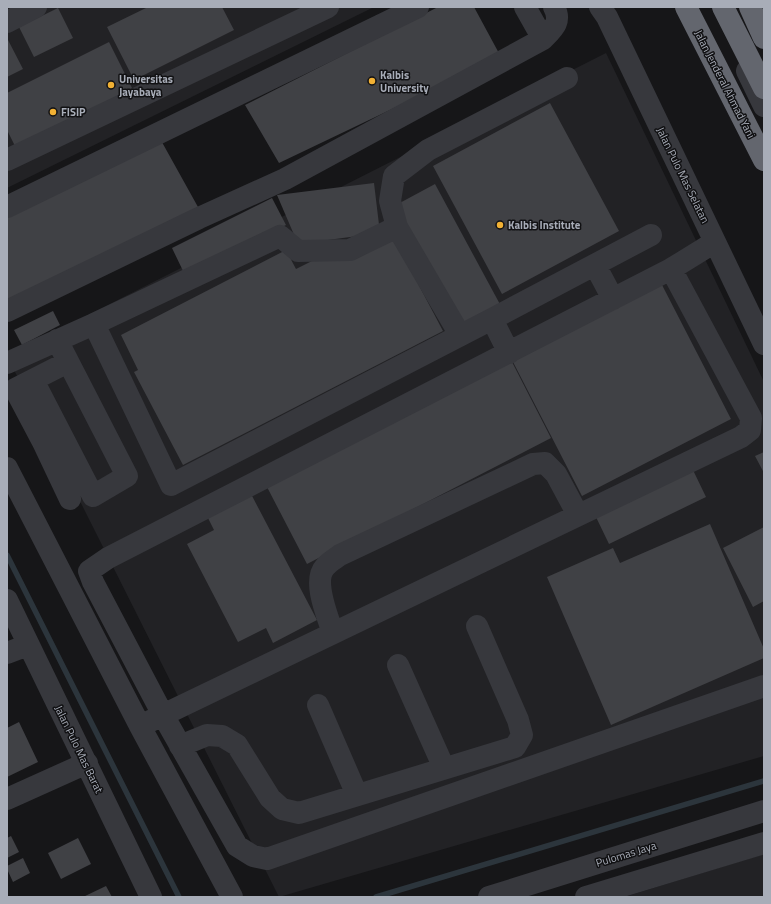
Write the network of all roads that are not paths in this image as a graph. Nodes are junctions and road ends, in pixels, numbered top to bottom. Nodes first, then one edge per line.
1 (36, 7) edge
2 (328, 7) edge
3 (418, 7) edge
4 (525, 7) edge
5 (554, 7) edge
6 (600, 7) edge
7 (686, 7) edge
8 (715, 7) edge
9 (723, 7) edge
10 (744, 7) edge
11 (750, 7) edge
12 (762, 7) edge
13 (764, 12) edge
14 (7, 22) edge
15 (764, 38) edge
16 (543, 39) junction
17 (764, 48) edge
18 (567, 78) dead end
19 (764, 88) edge
20 (764, 106) edge
21 (7, 160) edge
22 (764, 160) edge
23 (7, 207) edge
24 (397, 227) junction
25 (651, 234) dead end
26 (715, 242) junction
27 (595, 265) junction
28 (671, 269) junction
29 (612, 299) junction
30 (7, 311) edge
31 (492, 319) junction
32 (94, 324) junction
33 (460, 336) junction
34 (57, 340) junction
35 (764, 344) edge
36 (509, 353) junction
37 (68, 362) junction
38 (7, 363) edge
39 (18, 381) edge
40 (758, 415) edge
41 (7, 468) edge
42 (70, 499) dead end
43 (578, 515) junction
44 (7, 600) edge
45 (477, 626) dead end
46 (333, 633) junction
47 (28, 645) junction
48 (7, 653) edge
49 (398, 665) dead end
50 (764, 686) edge
51 (318, 705) dead end
52 (163, 715) junction
53 (140, 726) junction
54 (180, 746) junction
55 (87, 763) junction
56 (444, 768) junction
57 (357, 795) junction
58 (7, 799) edge
59 (764, 811) edge
60 (764, 843) edge
61 (151, 897) edge
62 (232, 897) edge
63 (489, 897) edge
64 (586, 897) edge

1 - 14 street
2 - 21 street
3 - 23 street
4 - 16 street
5 - 16 street
6 - 26 street, Jalan Pulo Mas Selatan
7 - 22 highway, Jalan Jenderal Ahmad Yani
8 - 20 street
9 - 19 highway
10 - 17 street
11 - 15 highway
12 - 13 highway
16 - 30 street
18 - 24 street
24 - 32 street
24 - 33 street
25 - 27 street
26 - 28 street
26 - 35 street, Jalan Pulo Mas Selatan
27 - 29 street
27 - 31 street
28 - 29 street
28 - 40 street
29 - 36 street
31 - 33 street
31 - 36 street
32 - 33 street
32 - 34 street
34 - 37 street
34 - 38 street
36 - 52 street
37 - 39 street
37 - 39 street
39 - 42 street
40 - 43 street
41 - 53 street
43 - 46 street
43 - 46 street
44 - 47 street, Jalan Pulo Mas Barat
45 - 56 street
46 - 52 street
47 - 48 street
47 - 55 street, Jalan Pulo Mas Barat
49 - 56 street
50 - 54 street
51 - 57 street
52 - 53 street
52 - 54 street
53 - 62 street
54 - 57 street
55 - 58 street
55 - 61 street, Jalan Pulo Mas Barat
56 - 57 street
59 - 63 street, Pulomas Jaya
60 - 64 street

